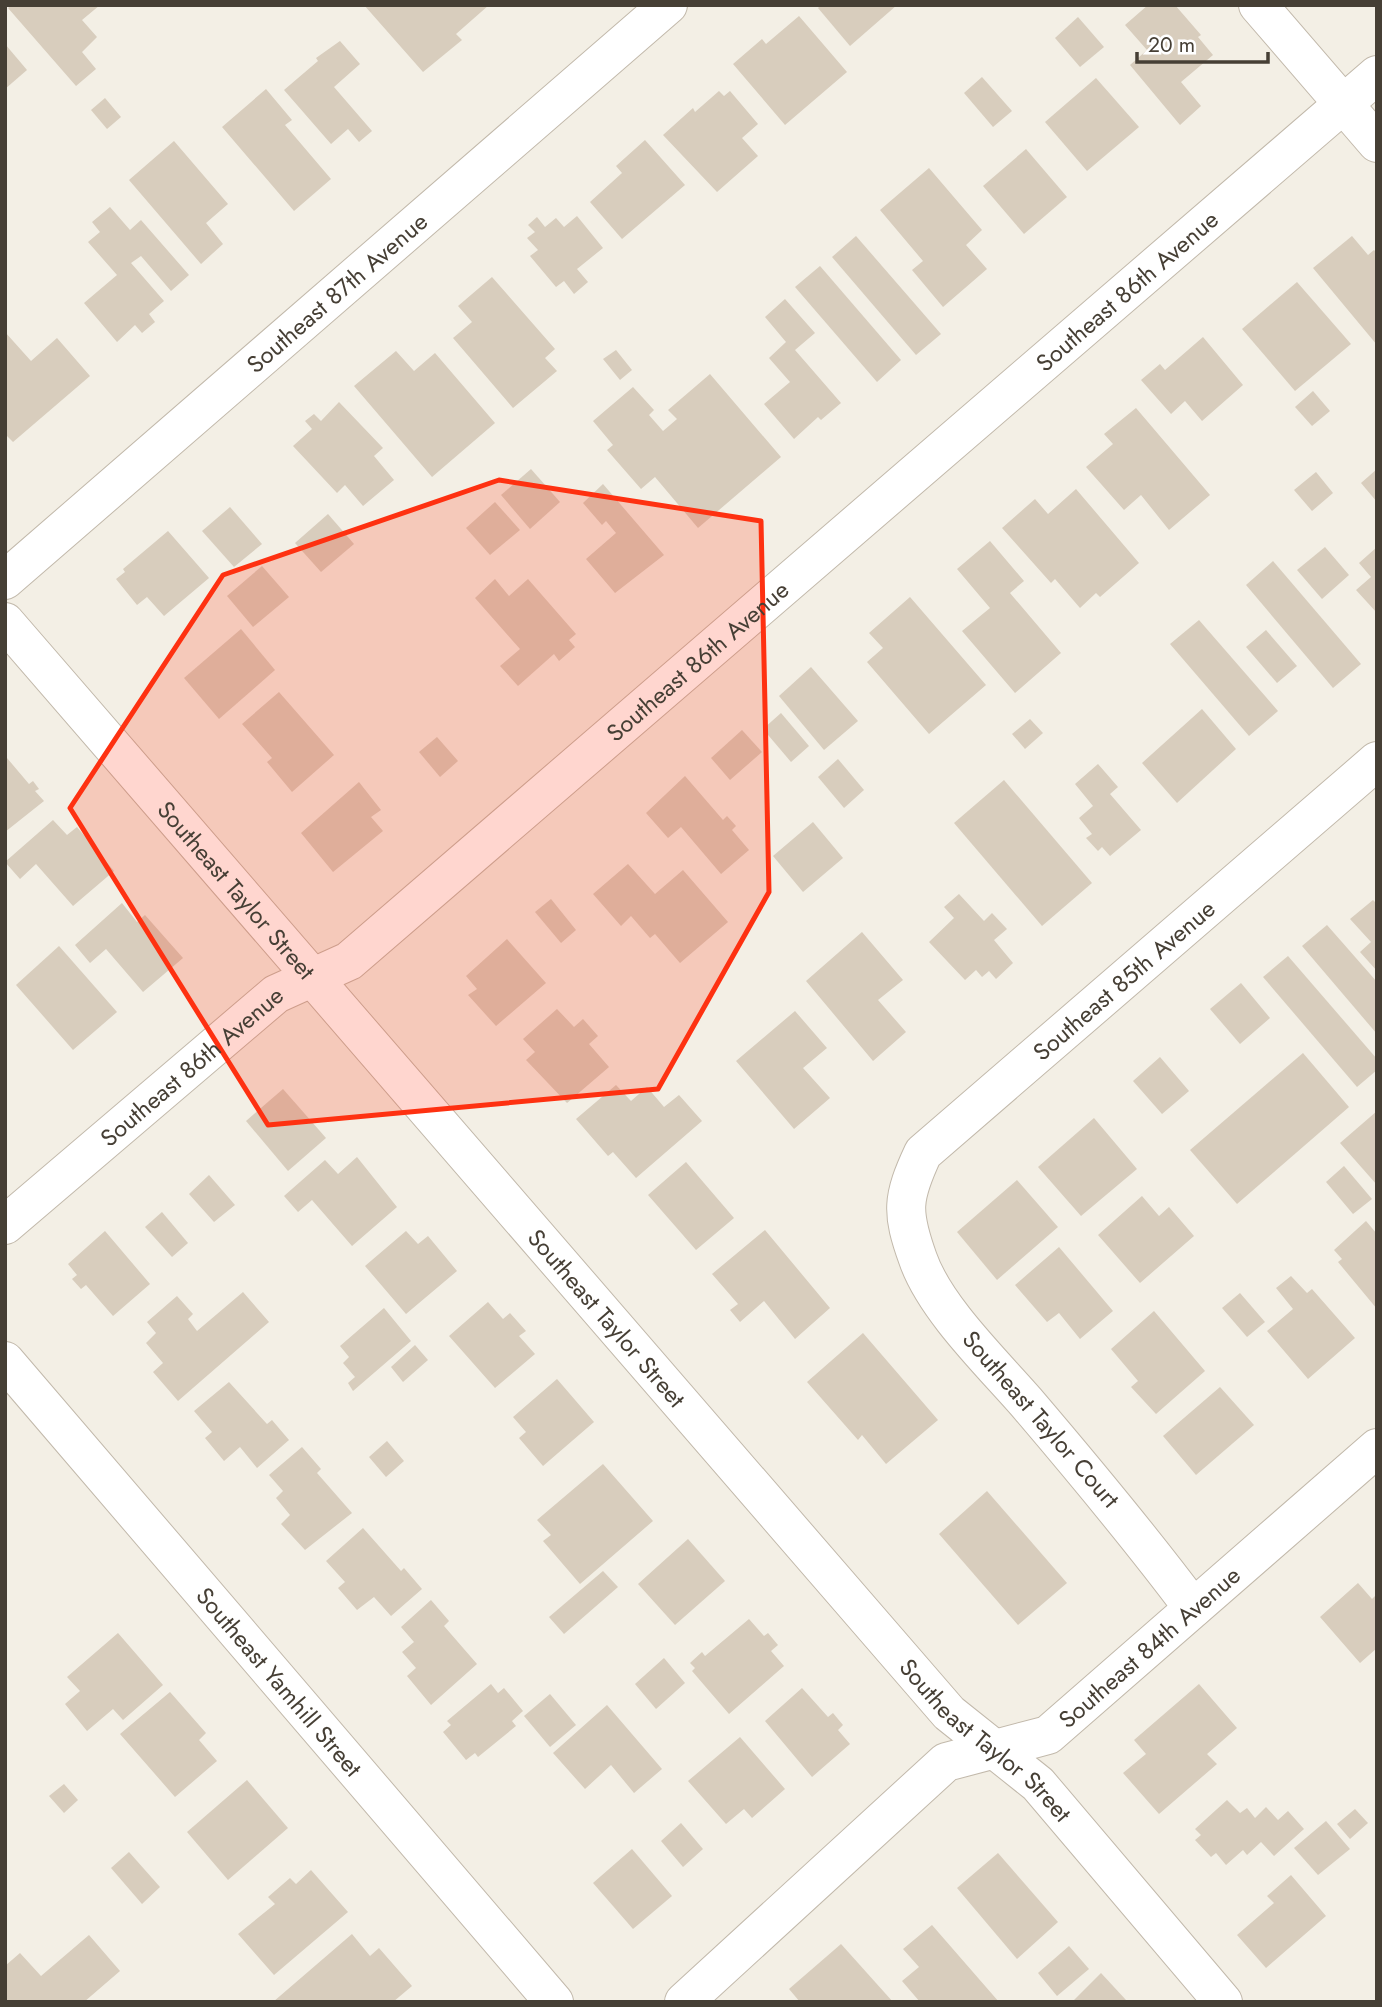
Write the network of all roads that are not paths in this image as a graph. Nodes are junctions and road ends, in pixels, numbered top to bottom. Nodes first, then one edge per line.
1 (668, 5) edge
2 (1258, 5) edge
3 (1377, 75) edge
4 (1343, 104) junction
5 (1377, 143) edge
6 (5, 580) edge
7 (5, 622) edge
8 (1377, 761) edge
9 (313, 976) junction
10 (907, 1220) joint
11 (5, 1225) edge
12 (5, 1361) edge
13 (1377, 1448) edge
14 (1194, 1608) junction
15 (994, 1749) junction
16 (554, 2002) edge
17 (684, 2002) edge
18 (1223, 2002) edge

1 - 6 street, Southeast 87th Avenue
2 - 4 street
3 - 4 street, Southeast 86th Avenue
4 - 5 street
4 - 9 street, Southeast 86th Avenue
7 - 9 street, Southeast Taylor Street
8 - 10 street, Southeast 85th Avenue
9 - 11 street, Southeast 86th Avenue
9 - 15 street, Southeast Taylor Street
10 - 14 street, Southeast Taylor Court
12 - 16 street, Southeast Yamhill Street
13 - 14 street, Southeast 84th Avenue
14 - 15 street, Southeast 84th Avenue
15 - 17 street, Southeast 84th Avenue
15 - 18 street, Southeast Taylor Street

